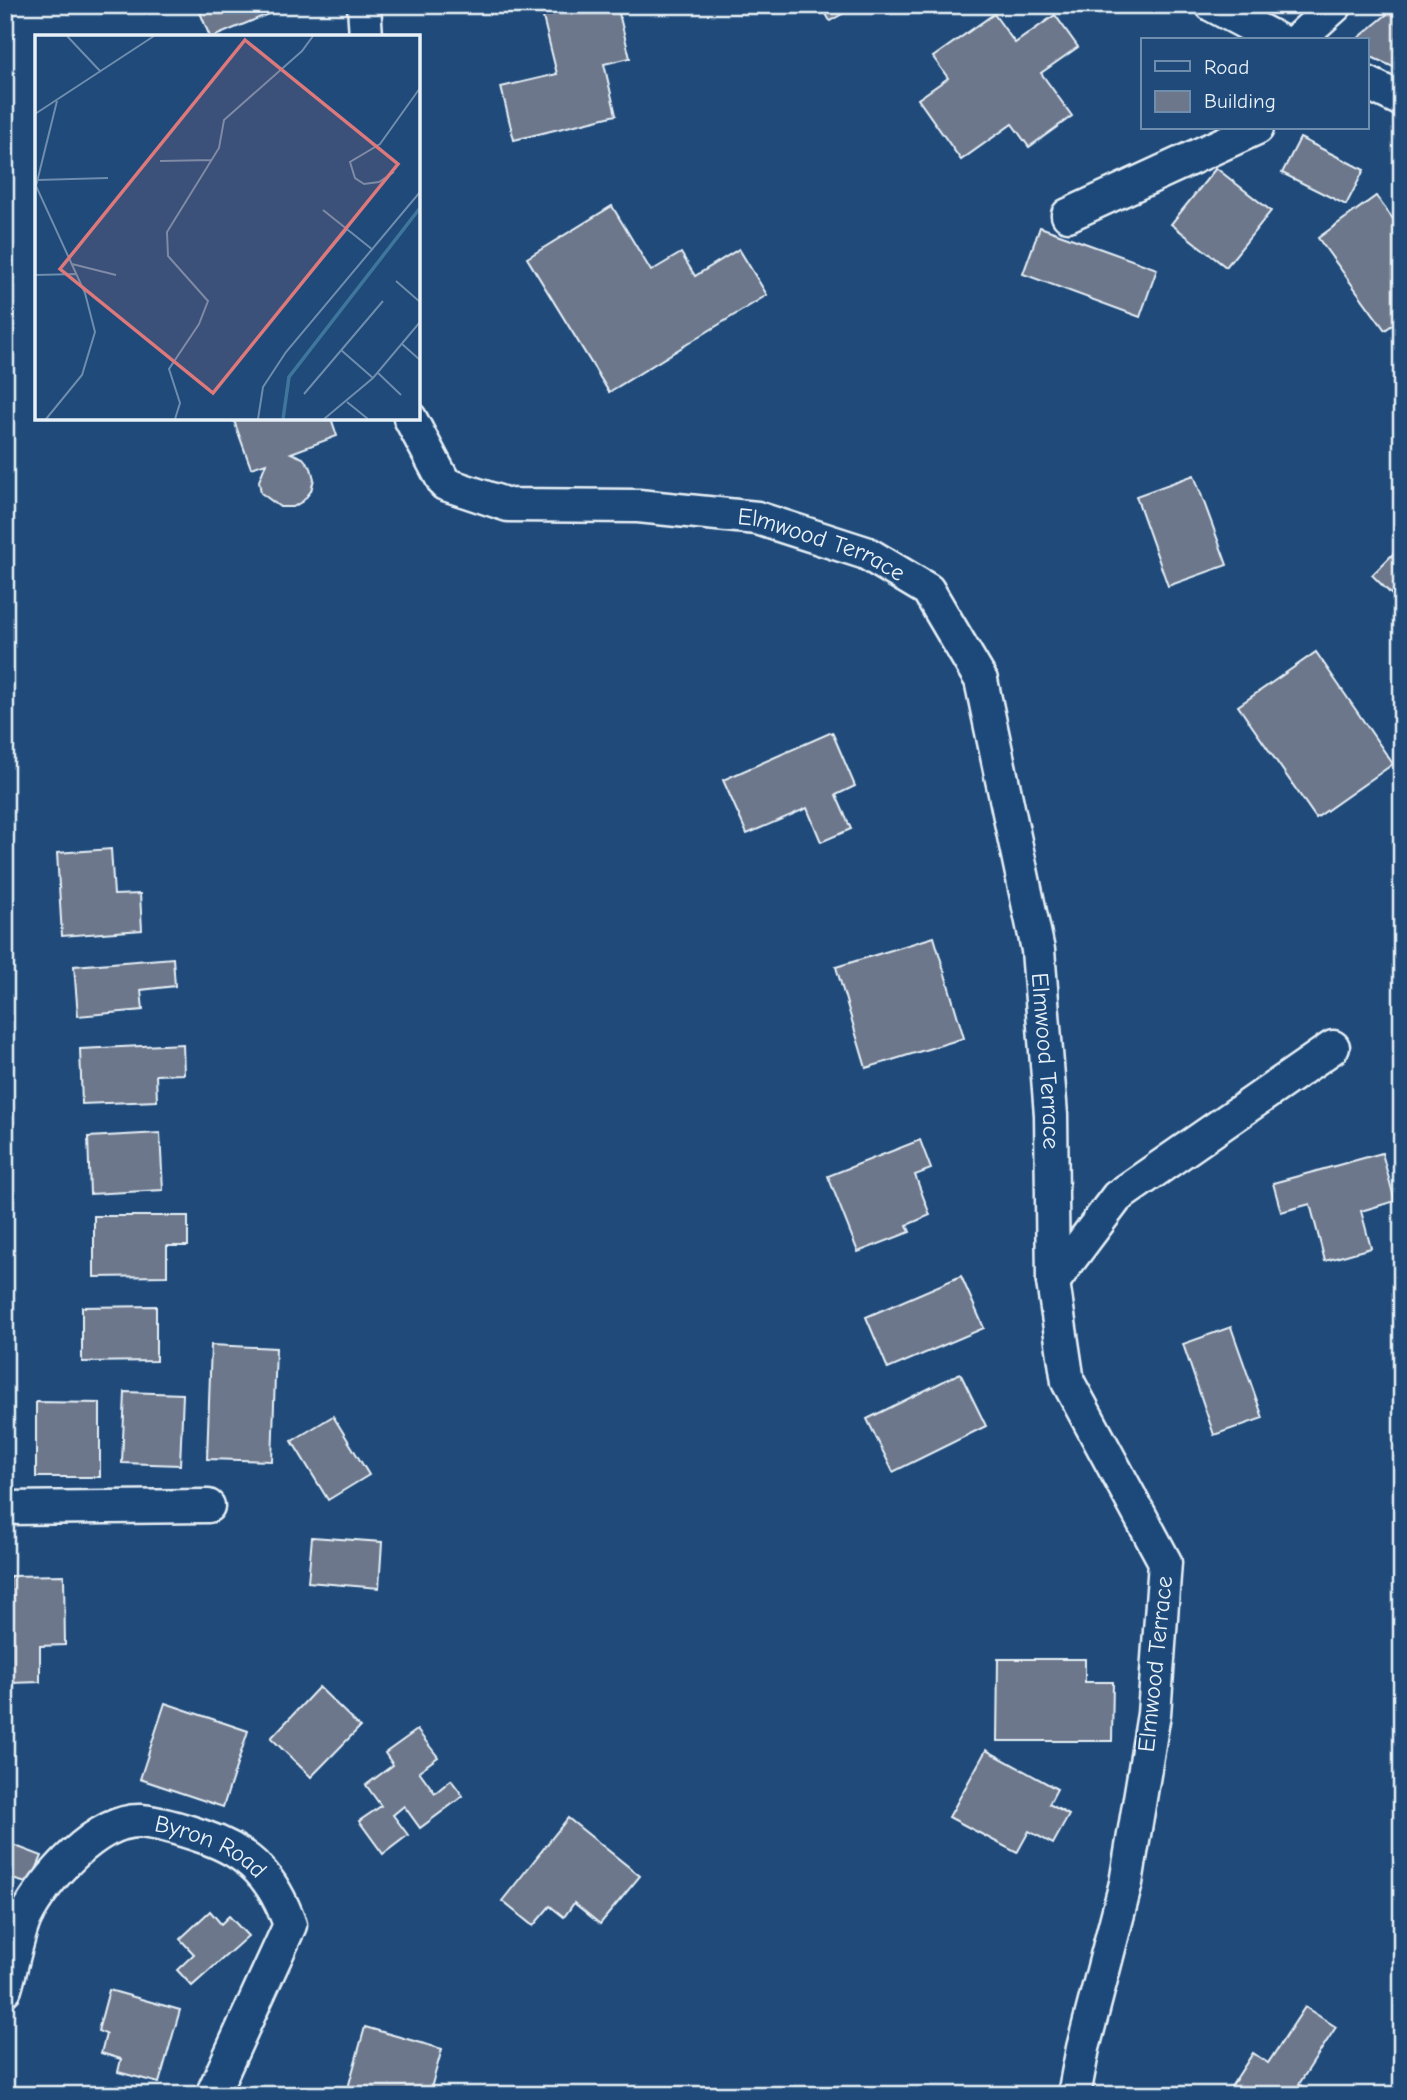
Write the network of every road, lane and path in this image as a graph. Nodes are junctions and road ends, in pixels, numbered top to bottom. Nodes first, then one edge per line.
1 (364, 5) edge
2 (1212, 5) edge
3 (1336, 5) edge
4 (366, 35) edge
5 (1274, 38) edge
6 (1299, 38) edge
7 (1368, 83) edge
8 (1402, 100) edge
9 (1253, 130) edge
10 (1068, 215) dead end
11 (411, 420) edge
12 (1333, 1047) dead end
13 (1053, 1282) junction
14 (208, 1506) dead end
15 (5, 1508) edge
16 (5, 1989) edge
17 (212, 2095) edge
18 (1074, 2095) edge

1 - 4 street
2 - 5 street
3 - 6 street
7 - 8 street
9 - 10 street
11 - 13 street, Elmwood Terrace
12 - 13 street
13 - 18 street, Elmwood Terrace
14 - 15 street
16 - 17 street, Byron Road

